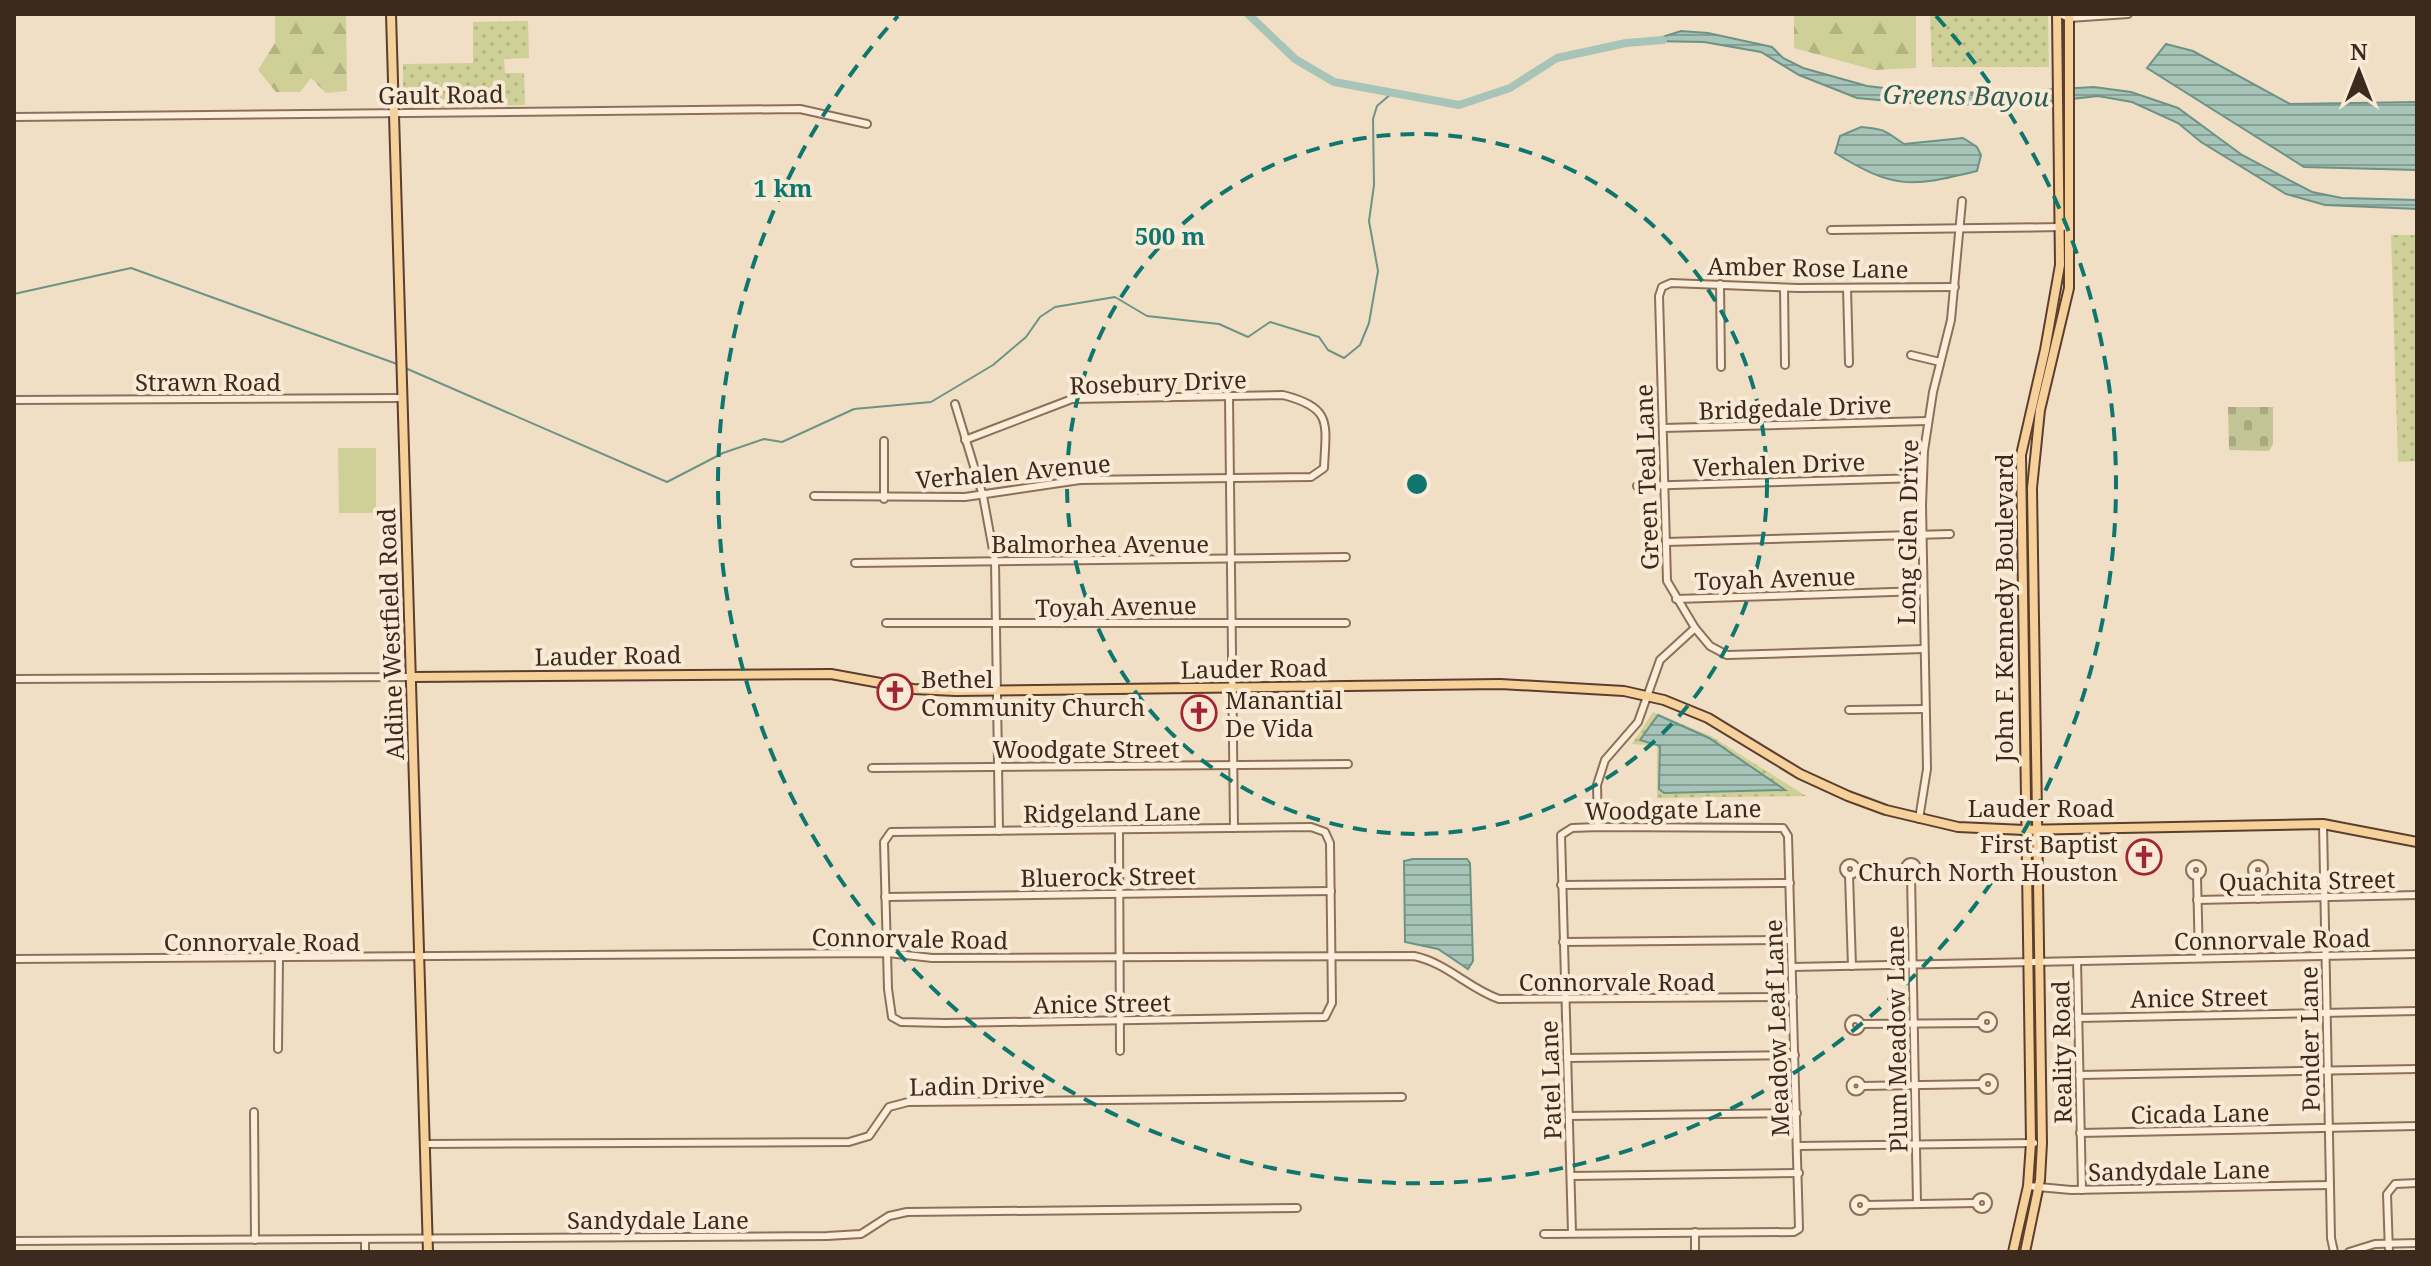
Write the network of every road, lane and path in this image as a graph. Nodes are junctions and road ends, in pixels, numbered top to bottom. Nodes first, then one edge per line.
1 (391, 14) edge
2 (2128, 14) edge
3 (2063, 15) edge
4 (395, 113) junction
5 (14, 117) edge
6 (867, 124) dead end
7 (2059, 160) junction
8 (2071, 160) junction
9 (1962, 201) dead end
10 (2060, 227) junction
11 (2071, 227) junction
12 (1962, 229) junction
13 (1831, 230) dead end
14 (1720, 284) junction
15 (1662, 287) joint
16 (1955, 287) junction
17 (1784, 288) junction
18 (1847, 288) junction
19 (2054, 305) junction
20 (2066, 307) junction
21 (1911, 355) dead end
22 (1940, 362) junction
23 (1849, 363) dead end
24 (1785, 365) dead end
25 (1721, 367) dead end
26 (1229, 397) junction
27 (403, 398) junction
28 (14, 400) edge
29 (955, 404) dead end
30 (1927, 421) junction
31 (1663, 428) junction
32 (965, 440) junction
33 (884, 441) dead end
34 (1311, 477) joint
35 (1922, 478) junction
36 (1230, 479) junction
37 (1637, 486) dead end
38 (1664, 486) junction
39 (814, 496) dead end
40 (983, 496) junction
41 (884, 499) junction
42 (1950, 534) dead end
43 (1922, 535) junction
44 (1666, 542) junction
45 (1346, 557) dead end
46 (1230, 560) junction
47 (995, 561) junction
48 (855, 563) dead end
49 (1923, 591) junction
50 (1676, 599) junction
51 (1231, 622) junction
52 (886, 623) dead end
53 (1346, 623) dead end
54 (996, 625) junction
55 (1695, 628) junction
56 (1924, 649) junction
57 (2022, 670) junction
58 (2034, 671) junction
59 (412, 677) junction
60 (14, 679) edge
61 (1232, 688) junction
62 (996, 691) junction
63 (1648, 696) junction
64 (1925, 709) junction
65 (1849, 710) dead end
66 (1348, 764) dead end
67 (1233, 765) junction
68 (998, 766) junction
69 (872, 768) dead end
70 (1919, 819) junction
71 (2323, 824) junction
72 (1598, 827) junction
73 (1234, 828) junction
74 (1783, 828) joint
75 (2037, 829) junction
76 (1119, 830) junction
77 (2025, 830) junction
78 (999, 831) junction
79 (1564, 831) joint
80 (2417, 842) edge
81 (1911, 874) dead end
82 (1849, 875) dead end
83 (2258, 875) dead end
84 (2197, 877) dead end
85 (1790, 883) junction
86 (1561, 885) junction
87 (1331, 891) junction
88 (1119, 893) junction
89 (2417, 895) edge
90 (885, 897) junction
91 (2324, 897) junction
92 (2258, 899) junction
93 (2197, 900) junction
94 (1791, 940) junction
95 (1563, 942) junction
96 (888, 953) junction
97 (2417, 954) edge
98 (1331, 955) junction
99 (2325, 956) junction
100 (419, 957) junction
101 (1119, 957) junction
102 (2199, 958) junction
103 (14, 959) edge
104 (279, 959) junction
105 (2077, 961) junction
106 (2028, 962) junction
107 (2040, 962) junction
108 (1913, 965) junction
109 (1852, 966) junction
110 (1792, 967) junction
111 (1793, 997) junction
112 (1565, 1000) junction
113 (2417, 1011) edge
114 (2327, 1013) junction
115 (2078, 1018) junction
116 (1120, 1021) junction
117 (1981, 1023) dead end
118 (1861, 1024) dead end
119 (1914, 1024) junction
120 (278, 1049) dead end
121 (1120, 1051) dead end
122 (1795, 1055) junction
123 (1567, 1058) junction
124 (2417, 1069) edge
125 (2328, 1070) junction
126 (2079, 1075) junction
127 (1982, 1084) dead end
128 (1915, 1085) junction
129 (1862, 1086) dead end
130 (1402, 1097) dead end
131 (254, 1112) dead end
132 (1797, 1113) junction
133 (1569, 1116) junction
134 (2417, 1126) edge
135 (2329, 1128) junction
136 (2080, 1133) junction
137 (2031, 1143) junction
138 (2042, 1143) junction
139 (425, 1144) junction
140 (1916, 1144) junction
141 (1798, 1146) junction
142 (1799, 1173) junction
143 (1571, 1176) junction
144 (2417, 1183) edge
145 (2330, 1185) junction
146 (2028, 1186) junction
147 (2039, 1188) junction
148 (2082, 1190) junction
149 (1917, 1203) junction
150 (1976, 1203) dead end
151 (1866, 1205) dead end
152 (1297, 1208) dead end
153 (1695, 1232) junction
154 (1572, 1233) junction
155 (1544, 1234) dead end
156 (365, 1239) junction
157 (428, 1239) junction
158 (255, 1240) junction
159 (14, 1241) edge
160 (115, 1241) junction
161 (2417, 1243) edge
162 (2388, 1244) junction
163 (115, 1252) edge
164 (365, 1252) edge
165 (428, 1252) edge
166 (1695, 1252) edge
167 (2013, 1252) edge
168 (2025, 1252) edge
169 (2334, 1252) edge
170 (2349, 1252) edge
171 (2389, 1252) edge

1 - 4 main road, Aldine Westfield Road
2 - 3 street
3 - 7 main road, John F. Kennedy Boulevard
3 - 8 main road, John F. Kennedy Boulevard
4 - 5 street, Gault Road
4 - 6 street, Gault Road
4 - 27 main road, Aldine Westfield Road
7 - 8 main road
7 - 10 main road, John F. Kennedy Boulevard
8 - 11 main road, John F. Kennedy Boulevard
9 - 12 street, Long Glen Drive
10 - 11 street
10 - 12 street
10 - 19 main road, John F. Kennedy Boulevard
11 - 20 main road, John F. Kennedy Boulevard
12 - 13 street
12 - 16 street, Long Glen Drive
14 - 15 street, Amber Rose Lane
14 - 17 street, Amber Rose Lane
14 - 25 street
15 - 31 street, Green Teal Lane
16 - 18 street, Amber Rose Lane
16 - 22 street, Long Glen Drive
17 - 18 street, Amber Rose Lane
17 - 24 street
18 - 23 street
19 - 20 main road
19 - 57 main road, John F. Kennedy Boulevard
20 - 58 main road, John F. Kennedy Boulevard
21 - 22 street
22 - 30 street, Long Glen Drive
26 - 32 street, Rosebury Drive
26 - 34 street, Rosebury Drive
26 - 36 street
27 - 28 street, Strawn Road
27 - 59 main road, Aldine Westfield Road
29 - 32 street
30 - 31 street, Bridgedale Drive
30 - 35 street, Long Glen Drive
31 - 38 street, Green Teal Lane
32 - 40 street
33 - 41 street
34 - 36 street, Verhalen Avenue
35 - 38 street, Verhalen Drive
35 - 43 street, Long Glen Drive
36 - 40 street, Verhalen Avenue
36 - 46 street
37 - 38 street, Verhalen Drive
38 - 44 street, Green Teal Lane
39 - 41 street, Verhalen Avenue
40 - 41 street, Verhalen Avenue
40 - 47 street
42 - 43 street
43 - 44 street
43 - 49 street, Long Glen Drive
44 - 50 street, Green Teal Lane
45 - 46 street, Balmorhea Avenue
46 - 47 street, Balmorhea Avenue
46 - 51 street
47 - 48 street, Balmorhea Avenue
47 - 54 street
49 - 50 street, Toyah Avenue
49 - 56 street, Long Glen Drive
50 - 55 street, Green Teal Lane
51 - 53 street, Toyah Avenue
51 - 54 street, Toyah Avenue
51 - 61 street
52 - 54 street, Toyah Avenue
54 - 62 street
55 - 56 street, Green Teal Lane
55 - 63 street
56 - 64 street, Long Glen Drive
57 - 58 main road
57 - 77 main road, John F. Kennedy Boulevard
58 - 75 main road, John F. Kennedy Boulevard
59 - 60 street, Lauder Road
59 - 62 main road, Lauder Road
59 - 100 main road, Aldine Westfield Road
61 - 62 main road, Lauder Road
61 - 63 main road, Lauder Road
61 - 67 street
62 - 68 street
63 - 70 main road, Lauder Road
63 - 72 street
64 - 65 street
64 - 70 street, Long Glen Drive
66 - 67 street, Woodgate Street
67 - 68 street, Woodgate Street
67 - 73 street
68 - 69 street, Woodgate Street
68 - 78 street
70 - 77 main road, Lauder Road
71 - 75 main road, Lauder Road
71 - 80 main road, Lauder Road
71 - 91 street, Ponder Lane
72 - 74 street, Woodgate Lane
72 - 79 street, Woodgate Lane
73 - 76 street, Ridgeland Lane
73 - 87 street, Ridgeland Lane
74 - 85 street, Meadow Leaf Lane
75 - 77 main road, Lauder Road
75 - 107 main road, John F. Kennedy Boulevard
76 - 78 street, Ridgeland Lane
76 - 88 street
77 - 106 main road, John F. Kennedy Boulevard
78 - 90 street, Ridgeland Lane
79 - 86 street, Patel Lane
81 - 108 street, Plum Meadow Lane
82 - 109 street
83 - 92 street
84 - 93 street
85 - 86 street
85 - 94 street, Meadow Leaf Lane
86 - 95 street, Patel Lane
87 - 88 street, Bluerock Street
87 - 98 street
88 - 90 street, Bluerock Street
88 - 101 street
89 - 91 street, Quachita Street
90 - 96 street
91 - 92 street, Quachita Street
91 - 99 street, Ponder Lane
92 - 93 street, Quachita Street
93 - 102 street
94 - 95 street
94 - 110 street, Meadow Leaf Lane
95 - 112 street, Patel Lane
96 - 100 street, Connorvale Road
96 - 101 street, Connorvale Road
96 - 116 street, Anice Street
97 - 99 street, Connorvale Road
98 - 101 street, Connorvale Road
98 - 112 street, Connorvale Road
98 - 116 street, Anice Street
99 - 102 street, Connorvale Road
99 - 114 street, Ponder Lane
100 - 104 street, Connorvale Road
100 - 139 main road, Aldine Westfield Road
101 - 116 street
102 - 105 street, Connorvale Road
103 - 104 street, Connorvale Road
104 - 120 street
105 - 107 street, Connorvale Road
105 - 115 street, Reality Road
106 - 107 street, Connorvale Road
106 - 108 street, Connorvale Road
106 - 137 main road, John F. Kennedy Boulevard
107 - 138 main road, John F. Kennedy Boulevard
108 - 109 street, Connorvale Road
108 - 119 street, Plum Meadow Lane
109 - 110 street, Connorvale Road
110 - 111 street, Meadow Leaf Lane
111 - 112 street, Connorvale Road
111 - 122 street, Meadow Leaf Lane
112 - 123 street, Patel Lane
113 - 114 street, Anice Street
114 - 115 street, Anice Street
114 - 125 street, Ponder Lane
115 - 126 street, Reality Road
116 - 121 street
117 - 119 street
118 - 119 street
119 - 128 street, Plum Meadow Lane
122 - 123 street
122 - 132 street, Meadow Leaf Lane
123 - 133 street, Patel Lane
124 - 125 street
125 - 126 street
125 - 135 street, Ponder Lane
126 - 136 street, Reality Road
127 - 128 street
128 - 129 street
128 - 140 street, Plum Meadow Lane
130 - 139 street, Ladin Drive
131 - 158 street
132 - 133 street
132 - 141 street, Meadow Leaf Lane
133 - 143 street, Patel Lane
134 - 135 street, Cicada Lane
135 - 136 street, Cicada Lane
135 - 145 street, Ponder Lane
136 - 148 street, Reality Road
137 - 138 street
137 - 140 street
137 - 146 main road, John F. Kennedy Boulevard
138 - 147 main road, John F. Kennedy Boulevard
139 - 157 main road, Aldine Westfield Road
140 - 141 street
140 - 149 street, Plum Meadow Lane
141 - 142 street, Meadow Leaf Lane
142 - 143 street
142 - 153 street, Meadow Leaf Lane
143 - 154 street, Patel Lane
144 - 162 street
145 - 148 street, Sandydale Lane
145 - 169 street, Ponder Lane
146 - 147 street, Sandydale Lane
146 - 167 main road, John F. Kennedy Boulevard
147 - 148 street, Sandydale Lane
147 - 168 main road, John F. Kennedy Boulevard
149 - 150 street
149 - 151 street
152 - 157 street, Sandydale Lane
153 - 154 street
153 - 166 street
154 - 155 street
156 - 157 street, Sandydale Lane
156 - 158 street, Sandydale Lane
156 - 164 street
157 - 165 main road, Aldine Westfield Road
158 - 160 street, Sandydale Lane
159 - 160 street, Sandydale Lane
160 - 163 street
161 - 162 street
162 - 170 street
162 - 171 street

